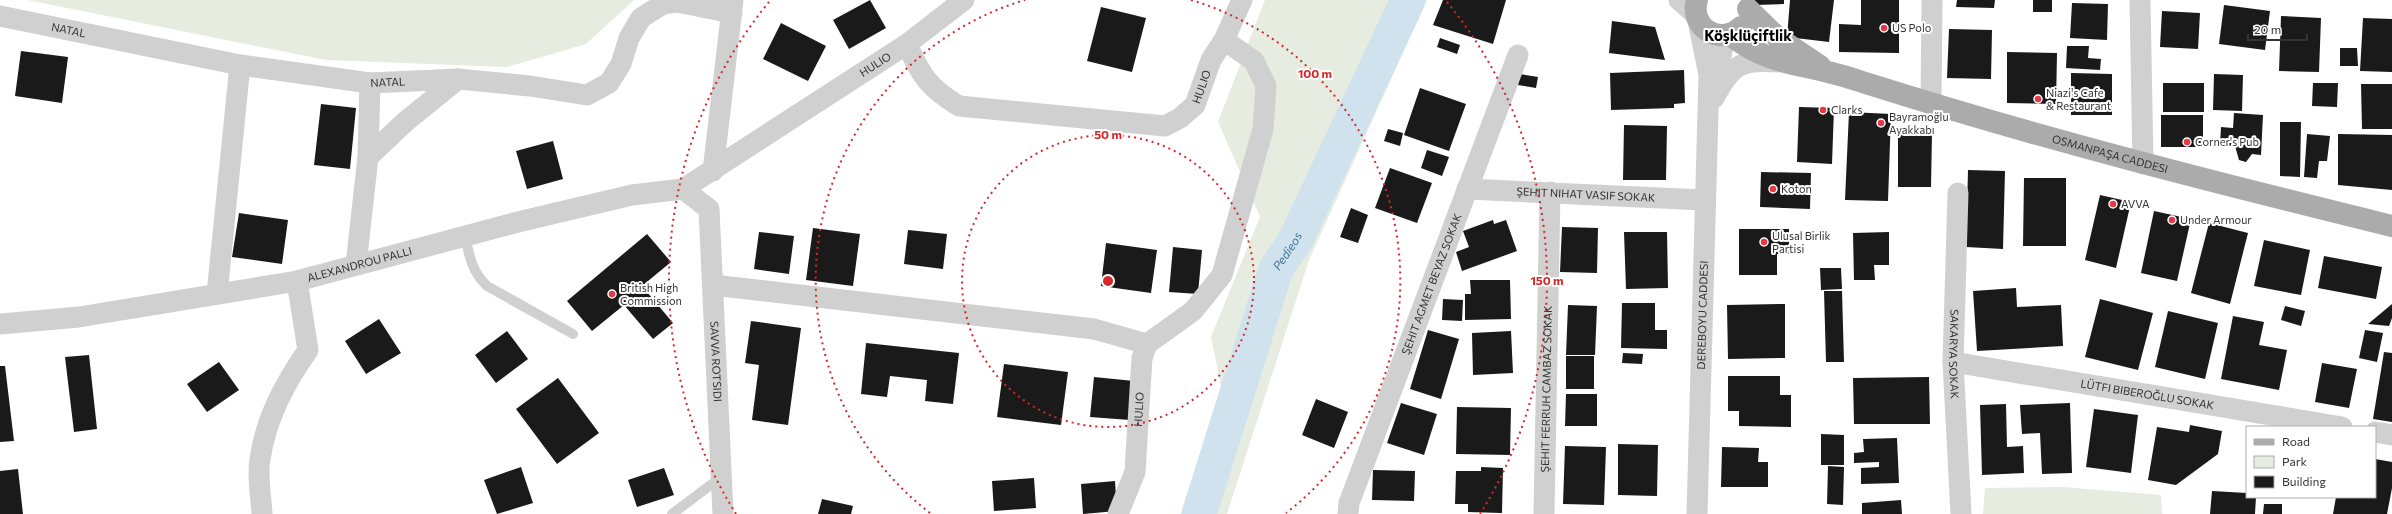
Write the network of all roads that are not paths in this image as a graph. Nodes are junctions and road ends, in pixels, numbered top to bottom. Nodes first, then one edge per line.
1 (964, 0) edge
2 (1242, 0) edge
3 (1679, 0) edge
4 (1932, 0) edge
5 (2140, 0) edge
6 (1748, 5) edge
7 (732, 6) edge
8 (1697, 12) edge
9 (0, 16) edge
10 (1727, 35) junction
11 (1224, 40) junction
12 (907, 44) junction
13 (1518, 55) dead end
14 (1785, 63) junction
15 (240, 65) junction
16 (1831, 72) junction
17 (458, 79) junction
18 (370, 83) junction
19 (1931, 104) junction
20 (1711, 107) junction
21 (368, 156) junction
22 (2143, 164) junction
23 (713, 171) junction
24 (683, 189) junction
25 (1467, 189) junction
26 (1550, 192) junction
27 (1958, 193) dead end
28 (1704, 200) junction
29 (2392, 226) edge
30 (465, 236) junction
31 (356, 265) junction
32 (297, 280) junction
33 (713, 285) junction
34 (218, 294) junction
35 (0, 324) edge
36 (573, 334) dead end
37 (1147, 344) junction
38 (1953, 362) junction
39 (2336, 426) edge
40 (2376, 432) edge
41 (2392, 435) edge
42 (720, 478) junction
43 (262, 514) edge
44 (672, 514) edge
45 (723, 514) edge
46 (1118, 514) edge
47 (1348, 514) edge
48 (1544, 514) edge
49 (1697, 514) edge
50 (1961, 514) edge

1 - 12 street
2 - 11 street, HULIO
3 - 8 street
4 - 19 street
5 - 22 street
6 - 10 main road
6 - 16 main road, OSMANPAŞA CADDESI
7 - 17 street, NATAL
7 - 23 street
8 - 10 main road, OSMANPAŞA CADDESI
8 - 20 street, DEREBOYU CADDESI
9 - 15 street, NATAL
10 - 14 main road, OSMANPAŞA CADDESI
10 - 20 street, DEREBOYU CADDESI
11 - 12 street, HULIO
11 - 37 street
12 - 23 street, HULIO
13 - 25 street, ŞEHIT AGMET BEYAZ SOKAK
14 - 16 main road, OSMANPAŞA CADDESI
14 - 20 street
15 - 18 street, NATAL
15 - 34 street
16 - 19 main road, OSMANPAŞA CADDESI
17 - 18 street, NATAL
17 - 21 street
18 - 21 street
19 - 22 main road, OSMANPAŞA CADDESI
20 - 28 street, DEREBOYU CADDESI
21 - 31 street
22 - 29 main road, OSMANPAŞA CADDESI
23 - 24 street, HULIO
24 - 30 street, ALEXANDROU PALLI
24 - 33 street, SAVVA ROTSIDI
25 - 26 street, ŞEHIT NIHAT VASIF SOKAK
25 - 47 street, ŞEHIT AGMET BEYAZ SOKAK
26 - 28 street, ŞEHIT NIHAT VASIF SOKAK
26 - 48 street, ŞEHIT FERRUH CAMBAZ SOKAK
27 - 38 street, SAKARYA SOKAK
28 - 49 street, DEREBOYU CADDESI
30 - 31 street, ALEXANDROU PALLI
30 - 36 lane
31 - 32 street, ALEXANDROU PALLI
32 - 34 street, ALEXANDROU PALLI
32 - 43 street
33 - 37 street
33 - 42 street, SAVVA ROTSIDI
34 - 35 street, ALEXANDROU PALLI
37 - 46 street, HULIO
38 - 39 street, LÜTFI BIBEROĞLU SOKAK
38 - 50 street, SAKARYA SOKAK
40 - 41 street
42 - 44 lane
42 - 45 street, SAVVA ROTSIDI

